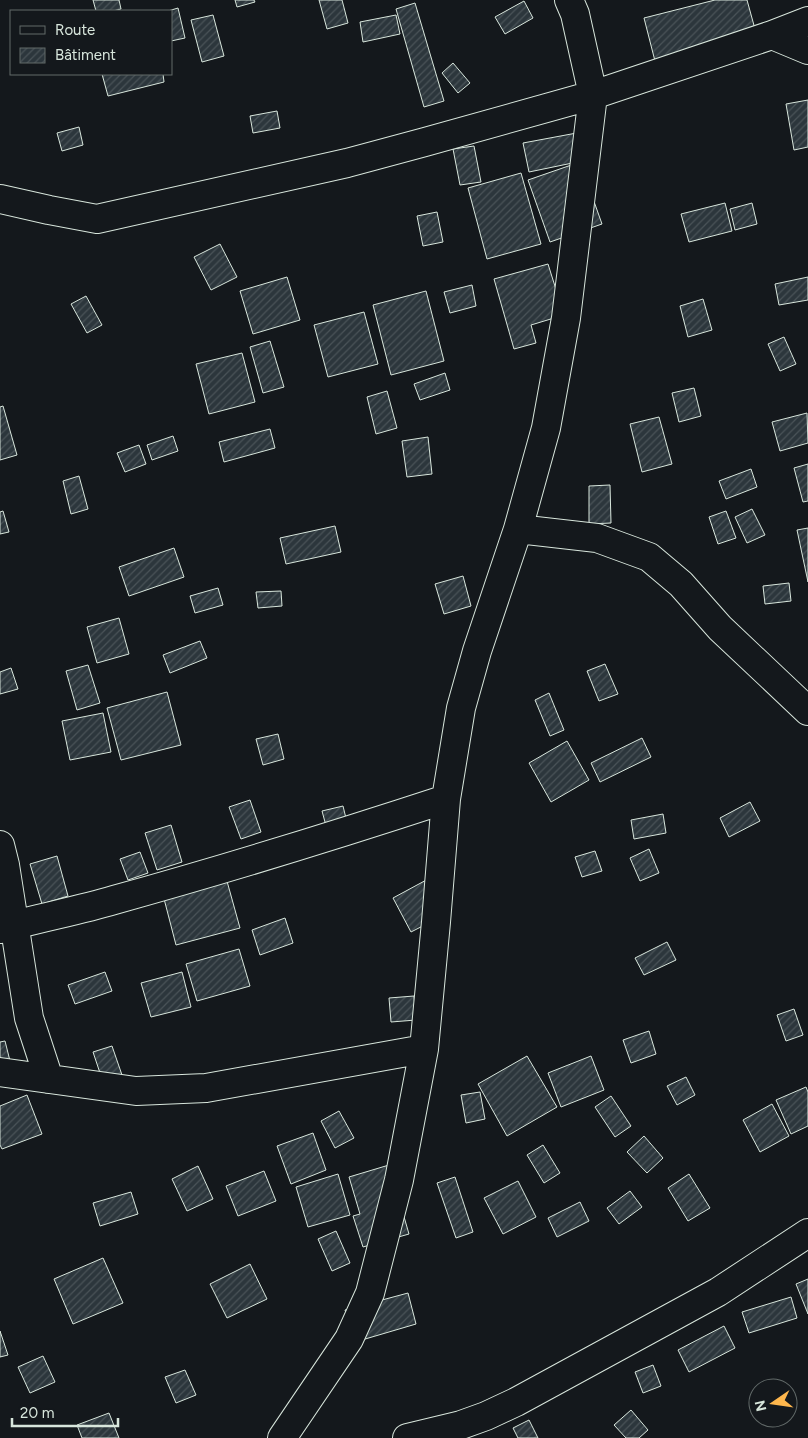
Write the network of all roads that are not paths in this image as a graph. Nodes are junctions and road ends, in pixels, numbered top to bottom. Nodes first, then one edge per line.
1 (569, 0) edge
2 (808, 22) edge
3 (772, 35) junction
4 (808, 50) edge
5 (593, 95) junction
6 (0, 199) edge
7 (518, 528) junction
8 (808, 711) edge
9 (446, 799) junction
10 (0, 845) edge
11 (7, 927) edge
12 (424, 1049) junction
13 (0, 1072) edge
14 (49, 1079) junction
15 (808, 1233) edge
16 (282, 1438) edge
17 (407, 1438) edge

1 - 5 street
2 - 3 street
3 - 4 street
3 - 5 street
5 - 6 street
5 - 7 street
7 - 8 street
7 - 9 street
9 - 11 street
9 - 12 street
10 - 11 street
11 - 14 street
12 - 14 street
12 - 16 street
13 - 14 street
15 - 17 street

